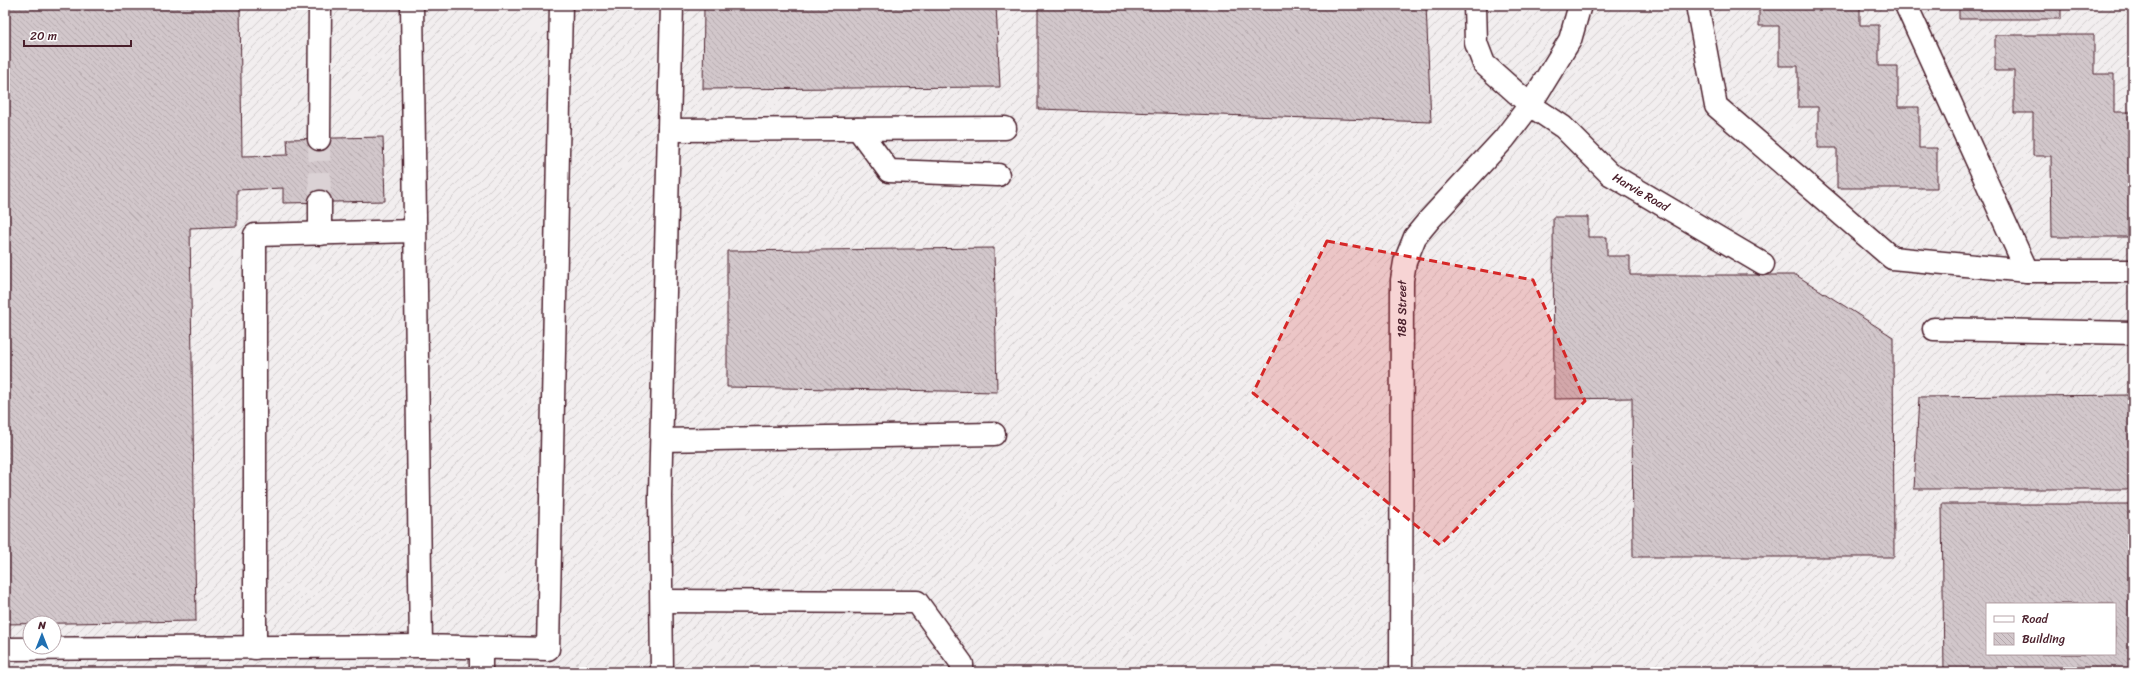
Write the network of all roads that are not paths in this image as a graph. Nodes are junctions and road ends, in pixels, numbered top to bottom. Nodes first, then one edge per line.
1 (320, 5) edge
2 (412, 5) edge
3 (561, 5) edge
4 (672, 5) edge
5 (1474, 5) edge
6 (1580, 5) edge
7 (1697, 5) edge
8 (1906, 5) edge
9 (1530, 105) junction
10 (1005, 128) dead end
11 (858, 129) junction
12 (669, 130) junction
13 (319, 138) tunnel mouth
14 (998, 175) dead end
15 (320, 202) tunnel mouth
16 (415, 231) junction
17 (320, 234) junction
18 (1763, 264) dead end
19 (2027, 271) junction
20 (2133, 271) edge
21 (1934, 329) dead end
22 (2133, 333) edge
23 (994, 434) dead end
24 (662, 440) junction
25 (662, 601) junction
26 (421, 646) junction
27 (255, 648) junction
28 (481, 648) junction
29 (5, 649) edge
30 (481, 672) edge
31 (662, 672) edge
32 (962, 672) edge
33 (1401, 672) edge

1 - 13 street
2 - 16 street
3 - 28 street
4 - 12 street
5 - 9 street, Harvie Road
6 - 9 street, 188 Street
7 - 19 street
8 - 19 street
9 - 18 street, Harvie Road
9 - 33 street, 188 Street
10 - 11 street
11 - 12 street
11 - 14 street
12 - 24 street
15 - 17 street
16 - 17 street
16 - 26 street
17 - 27 street
19 - 20 street
21 - 22 street
23 - 24 street
24 - 25 street
25 - 31 street
25 - 32 street
26 - 27 street
26 - 28 street
27 - 29 street
28 - 30 street

